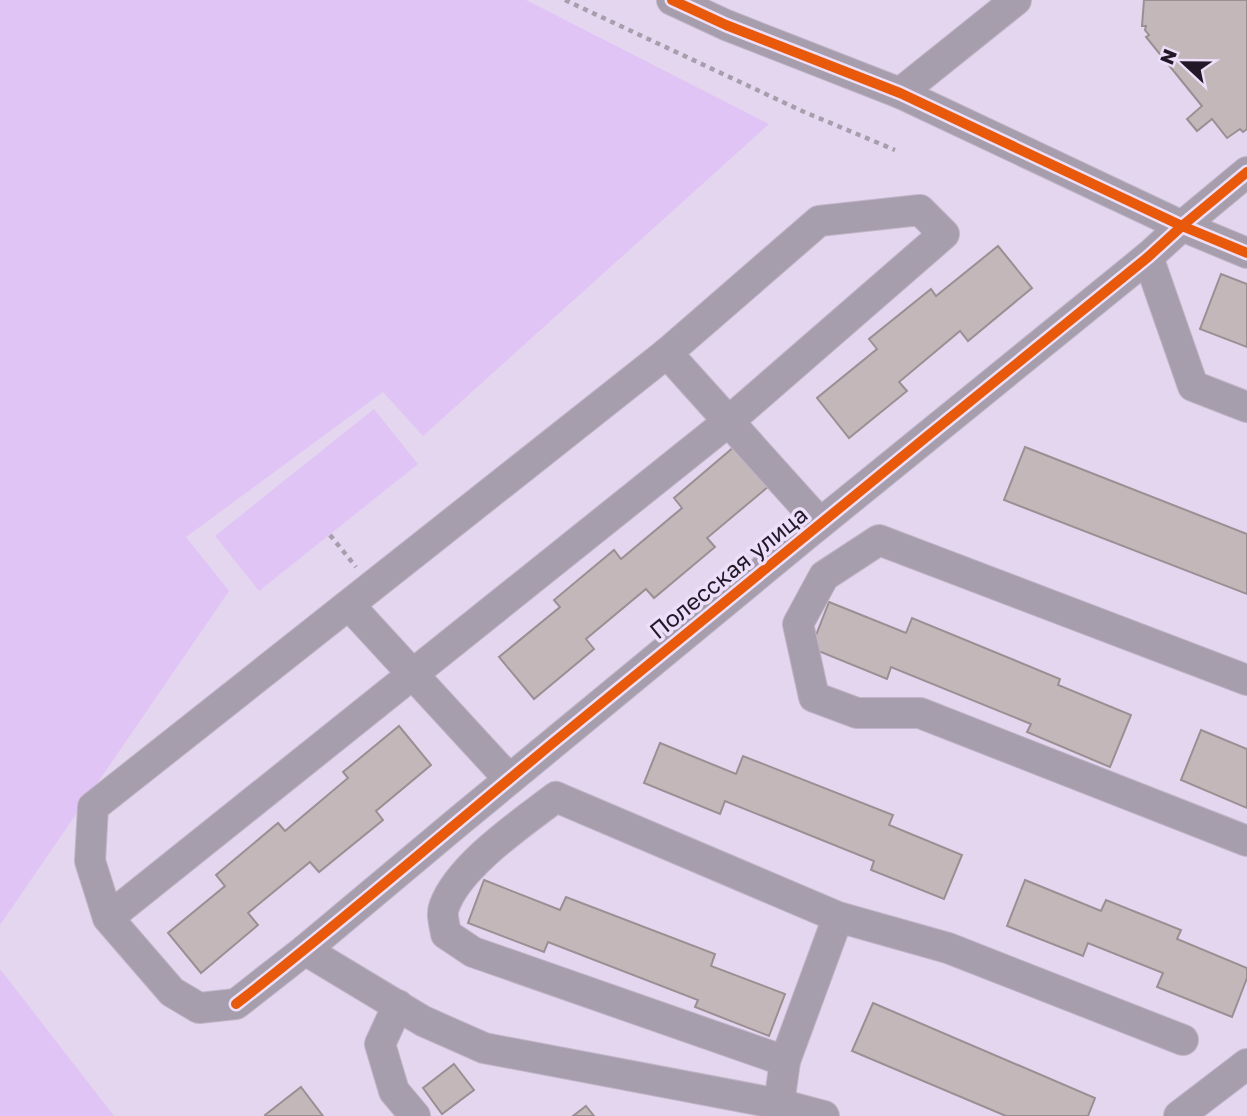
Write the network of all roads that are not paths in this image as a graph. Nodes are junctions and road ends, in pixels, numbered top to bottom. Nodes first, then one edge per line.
1 (672, 0) edge
2 (1016, 0) edge
3 (900, 93) junction
4 (1247, 173) edge
5 (1182, 226) junction
6 (1247, 253) edge
7 (1149, 257) junction
8 (667, 353) junction
9 (1247, 407) edge
10 (729, 421) junction
11 (821, 523) junction
12 (349, 605) junction
13 (412, 673) junction
14 (1247, 680) edge
15 (509, 779) junction
16 (1247, 841) edge
17 (838, 917) junction
18 (108, 918) junction
19 (305, 950) junction
20 (398, 1005) junction
21 (1183, 1040) dead end
22 (785, 1061) junction
23 (1247, 1064) edge
24 (779, 1104) junction
25 (415, 1116) edge
26 (824, 1116) edge
27 (1179, 1116) edge

1 - 3 street
2 - 3 street
3 - 5 street
4 - 5 street, Полесская улица
5 - 6 street
5 - 7 street, Полесская улица
7 - 9 street
7 - 11 street, Полесская улица
8 - 10 street
8 - 10 street
8 - 12 street
10 - 11 street
10 - 13 street
11 - 15 street, Полесская улица
12 - 13 street
12 - 18 street
13 - 15 street
13 - 18 street
14 - 16 street
15 - 19 street, Полесская улица
17 - 21 street
17 - 22 street
17 - 22 street
18 - 19 street, Полесская улица
19 - 20 street
20 - 24 street
20 - 25 street
22 - 24 street
23 - 27 street
24 - 26 street

